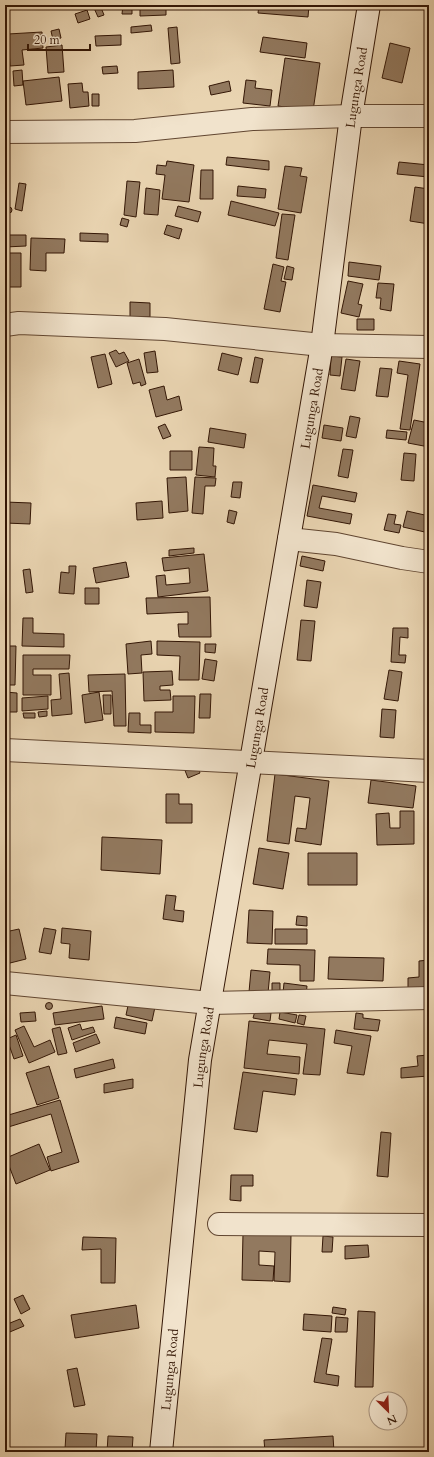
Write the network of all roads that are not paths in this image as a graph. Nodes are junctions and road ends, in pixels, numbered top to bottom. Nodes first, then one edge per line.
1 (369, 5) edge
2 (351, 116) junction
3 (429, 116) edge
4 (5, 132) edge
5 (5, 325) edge
6 (322, 345) junction
7 (429, 347) edge
8 (289, 539) junction
9 (429, 562) edge
10 (5, 750) edge
11 (251, 761) junction
12 (429, 771) edge
13 (5, 983) edge
14 (429, 998) edge
15 (210, 1003) junction
16 (219, 1224) dead end
17 (429, 1225) edge
18 (161, 1452) edge

1 - 2 street, Lugunga Road
2 - 3 street
2 - 4 street
2 - 6 street, Lugunga Road
5 - 6 street
6 - 7 street
6 - 8 street, Lugunga Road
8 - 9 street
8 - 11 street, Lugunga Road
10 - 11 street
11 - 12 street
11 - 15 street, Lugunga Road
13 - 15 street
14 - 15 street
15 - 18 street, Lugunga Road
16 - 17 street

